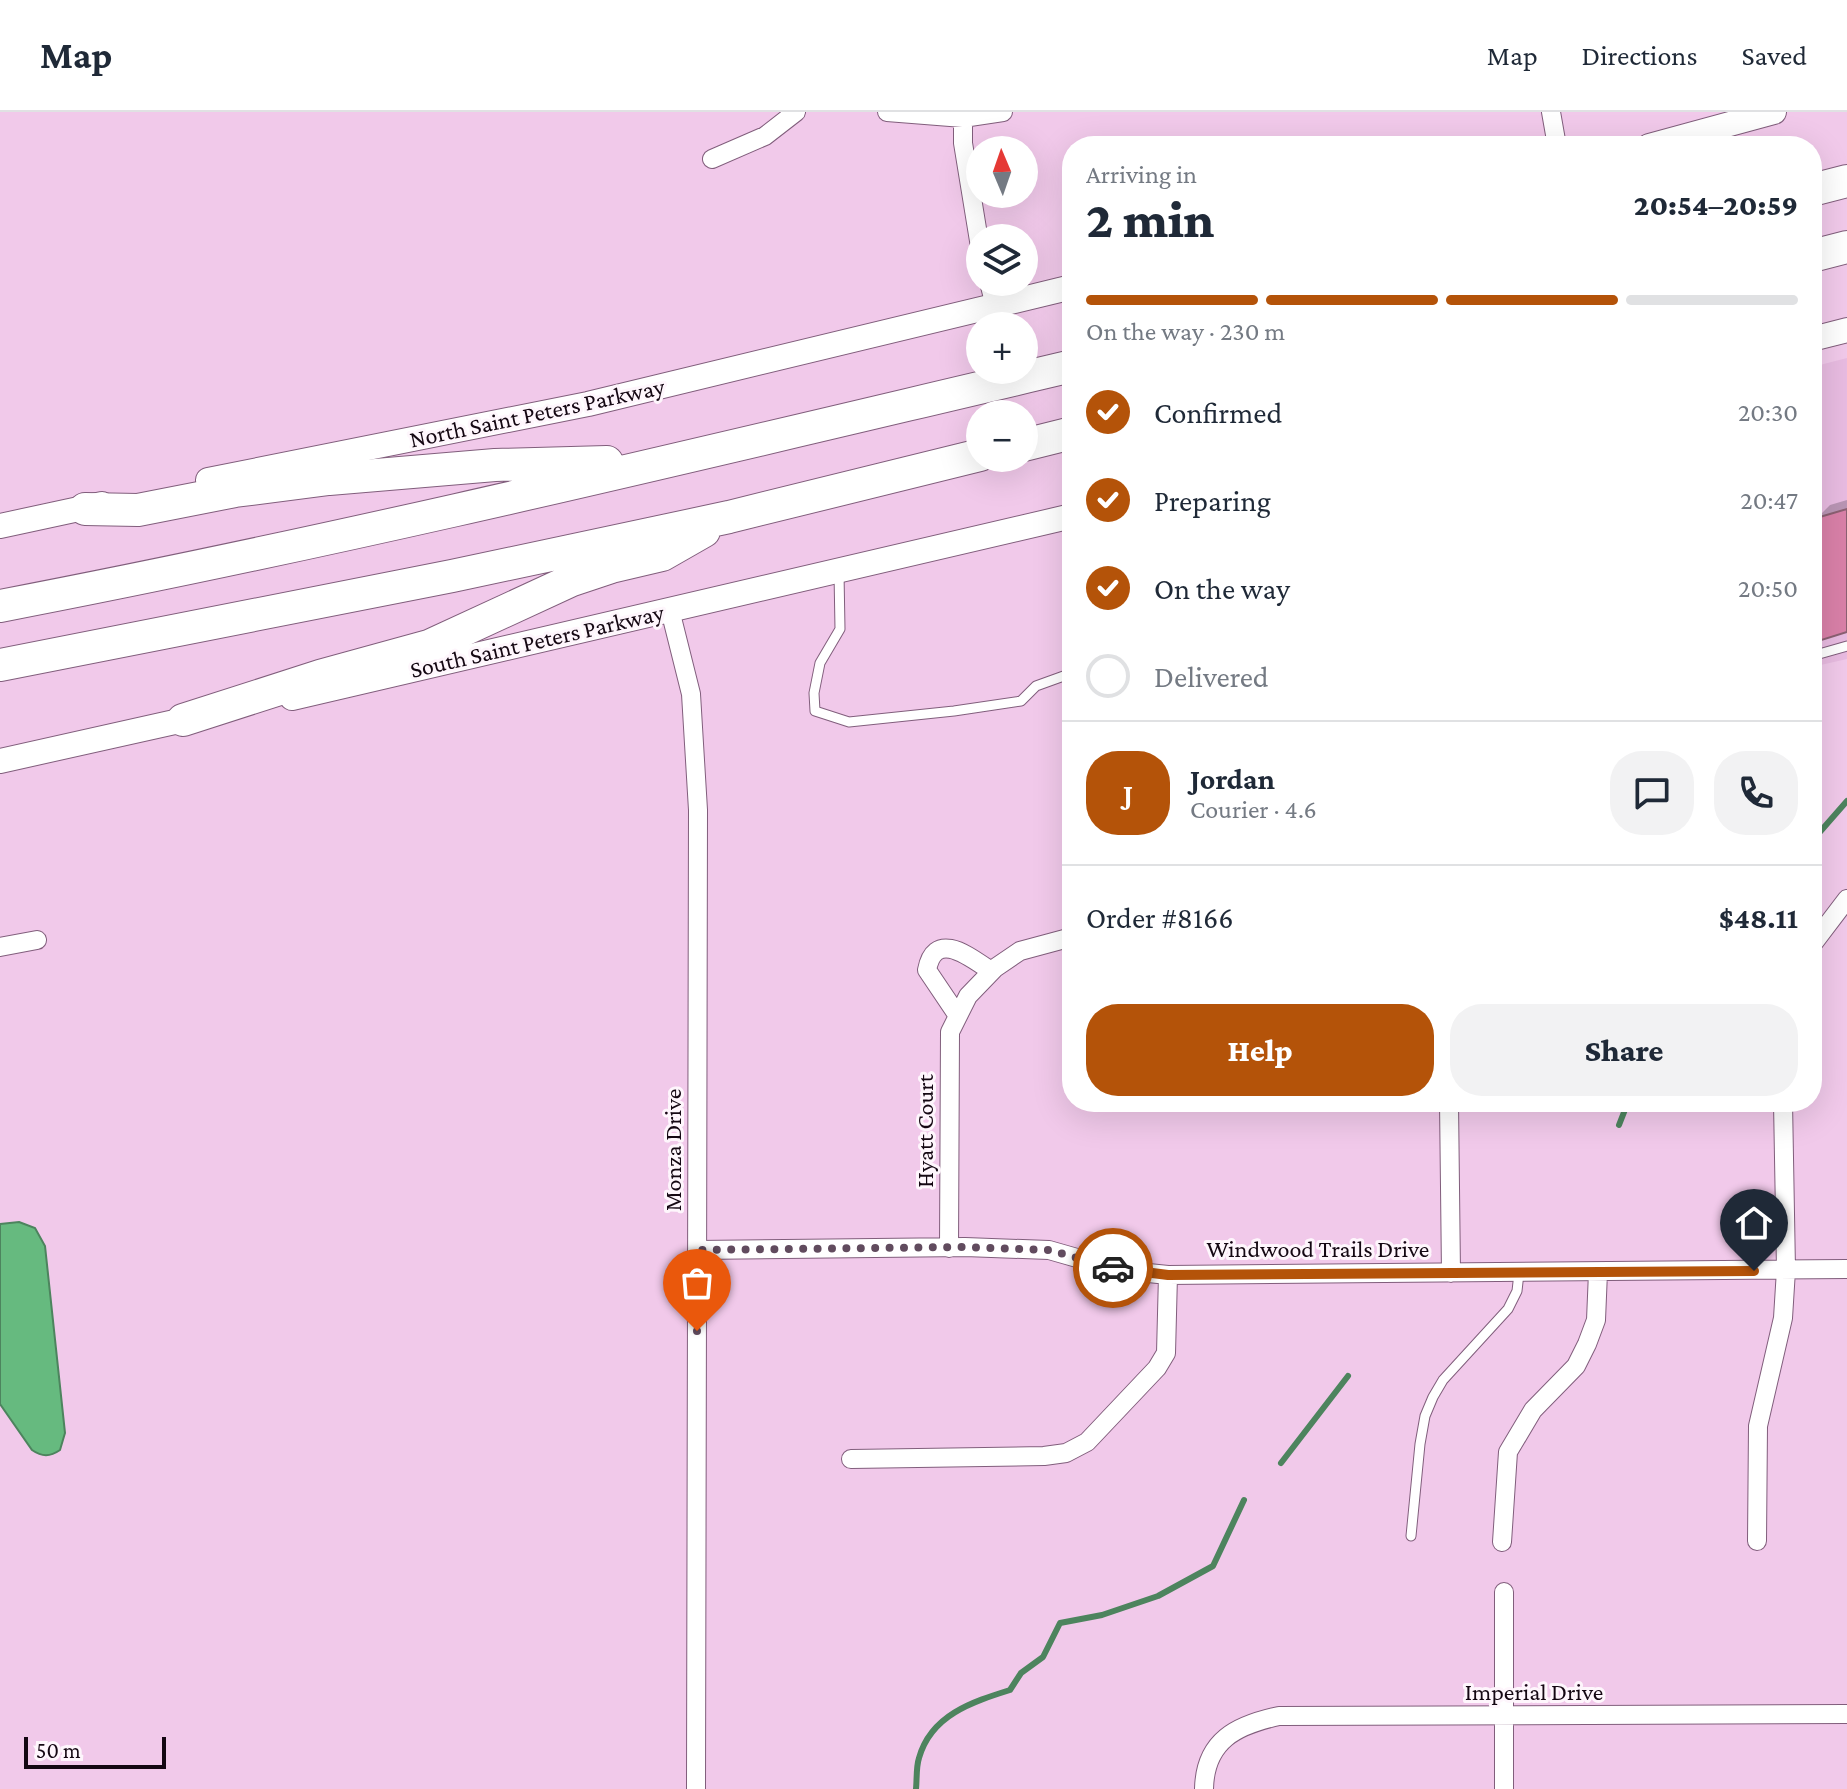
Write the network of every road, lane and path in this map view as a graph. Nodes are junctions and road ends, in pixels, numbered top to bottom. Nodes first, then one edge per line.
1 (796, 112) edge
2 (887, 112) edge
3 (1003, 112) edge
4 (1551, 112) edge
5 (1774, 112) edge
6 (963, 115) edge
7 (1555, 136) edge
8 (1686, 136) edge
9 (712, 159) dead end
10 (1847, 181) edge
11 (1822, 187) edge
12 (976, 224) edge
13 (1847, 247) edge
14 (1822, 253) edge
15 (1062, 289) edge
16 (992, 296) edge
17 (995, 306) junction
18 (1847, 330) edge
19 (1822, 336) edge
20 (1062, 368) edge
21 (1062, 436) edge
22 (1038, 442) edge
23 (966, 458) edge
24 (674, 460) junction
25 (85, 509) junction
26 (729, 517) junction
27 (1062, 518) edge
28 (0, 526) edge
29 (839, 570) junction
30 (0, 606) edge
31 (670, 610) junction
32 (1847, 646) edge
33 (1822, 653) edge
34 (0, 665) edge
35 (1062, 677) edge
36 (183, 720) junction
37 (0, 761) edge
38 (1847, 899) edge
39 (1822, 932) edge
40 (37, 940) dead end
41 (1062, 940) edge
42 (0, 947) edge
43 (991, 971) junction
44 (958, 1016) junction
45 (1449, 1112) edge
46 (1783, 1112) edge
47 (949, 1248) junction
48 (697, 1250) junction
49 (1847, 1269) edge
50 (1786, 1270) junction
51 (1598, 1272) junction
52 (1451, 1273) junction
53 (1519, 1273) junction
54 (1168, 1275) junction
55 (851, 1459) dead end
56 (1411, 1536) dead end
57 (1757, 1541) dead end
58 (1502, 1542) dead end
59 (1504, 1592) dead end
60 (1847, 1714) edge
61 (1503, 1717) junction
62 (696, 1789) edge
63 (1204, 1789) edge
64 (1504, 1789) edge

1 - 9 street
2 - 6 street
3 - 6 street
4 - 7 street
5 - 8 main road
6 - 12 street
10 - 11 highway
13 - 14 highway
15 - 17 main road, North Saint Peters Parkway
16 - 17 street
17 - 25 main road, North Saint Peters Parkway
18 - 19 main road
20 - 24 highway
21 - 22 highway
23 - 26 highway
24 - 25 highway
24 - 30 highway
25 - 28 main road, North Saint Peters Parkway
26 - 34 highway
26 - 36 highway
27 - 29 main road, South Saint Peters Parkway
29 - 31 main road, South Saint Peters Parkway
29 - 35 lane
31 - 36 main road, South Saint Peters Parkway
31 - 48 street, Monza Drive
32 - 33 lane
36 - 37 main road, South Saint Peters Parkway
38 - 39 street
40 - 42 street
41 - 43 street, Hyatt Court
43 - 44 street, Hyatt Court
43 - 44 street
44 - 47 street, Hyatt Court
45 - 52 street
46 - 50 street
47 - 48 street, Windwood Trails Drive
47 - 54 street, Windwood Trails Drive
48 - 62 street, Monza Drive
49 - 50 street, Windwood Trails Drive
50 - 51 street, Windwood Trails Drive
50 - 57 street
51 - 53 street, Windwood Trails Drive
51 - 58 street
52 - 53 street, Windwood Trails Drive
52 - 54 street, Windwood Trails Drive
53 - 56 lane
54 - 55 street
59 - 61 street
60 - 61 street, Imperial Drive
61 - 63 street, Imperial Drive
61 - 64 street

